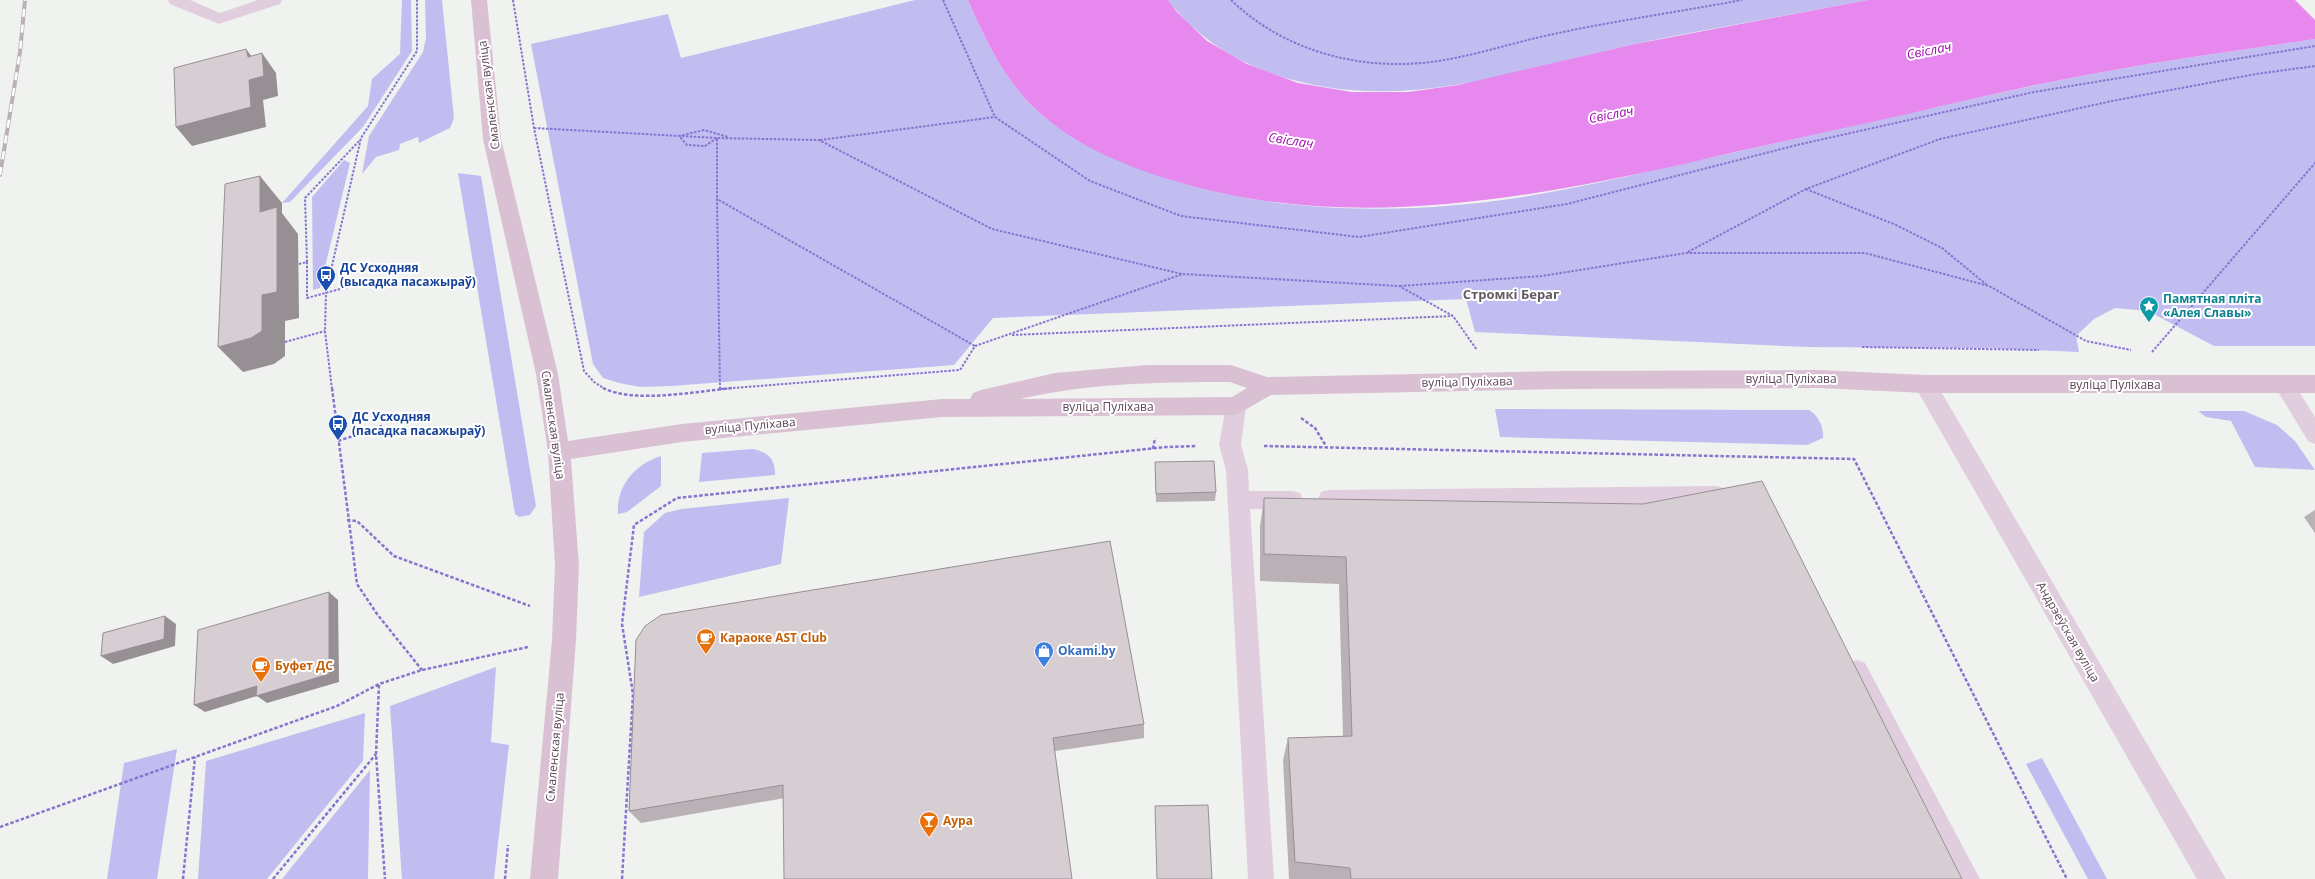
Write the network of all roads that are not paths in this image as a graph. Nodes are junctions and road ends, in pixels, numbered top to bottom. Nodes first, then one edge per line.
1 (176, 0) edge
2 (274, 0) edge
3 (479, 0) edge
4 (1925, 384) junction
5 (2315, 384) edge
6 (2284, 385) junction
7 (1267, 386) junction
8 (1236, 406) junction
9 (942, 408) junction
10 (2315, 435) edge
11 (560, 452) junction
12 (1734, 495) edge
13 (1238, 500) junction
14 (1845, 650) edge
15 (544, 879) edge
16 (1261, 879) edge
17 (1968, 879) edge
18 (2212, 879) edge

1 - 2 lane
3 - 11 street, Смаленская вуліца
4 - 6 street, вуліца Пуліхава
4 - 7 street, вуліца Пуліхава
4 - 18 street, Андрэеўская вуліца
5 - 6 street, вуліца Пуліхава
6 - 10 lane
7 - 8 street
7 - 9 street, вуліца Пуліхава
8 - 9 street, вуліца Пуліхава
8 - 13 lane
9 - 11 street, вуліца Пуліхава
11 - 15 street, Смаленская вуліца
12 - 13 lane
13 - 16 lane
14 - 17 lane

